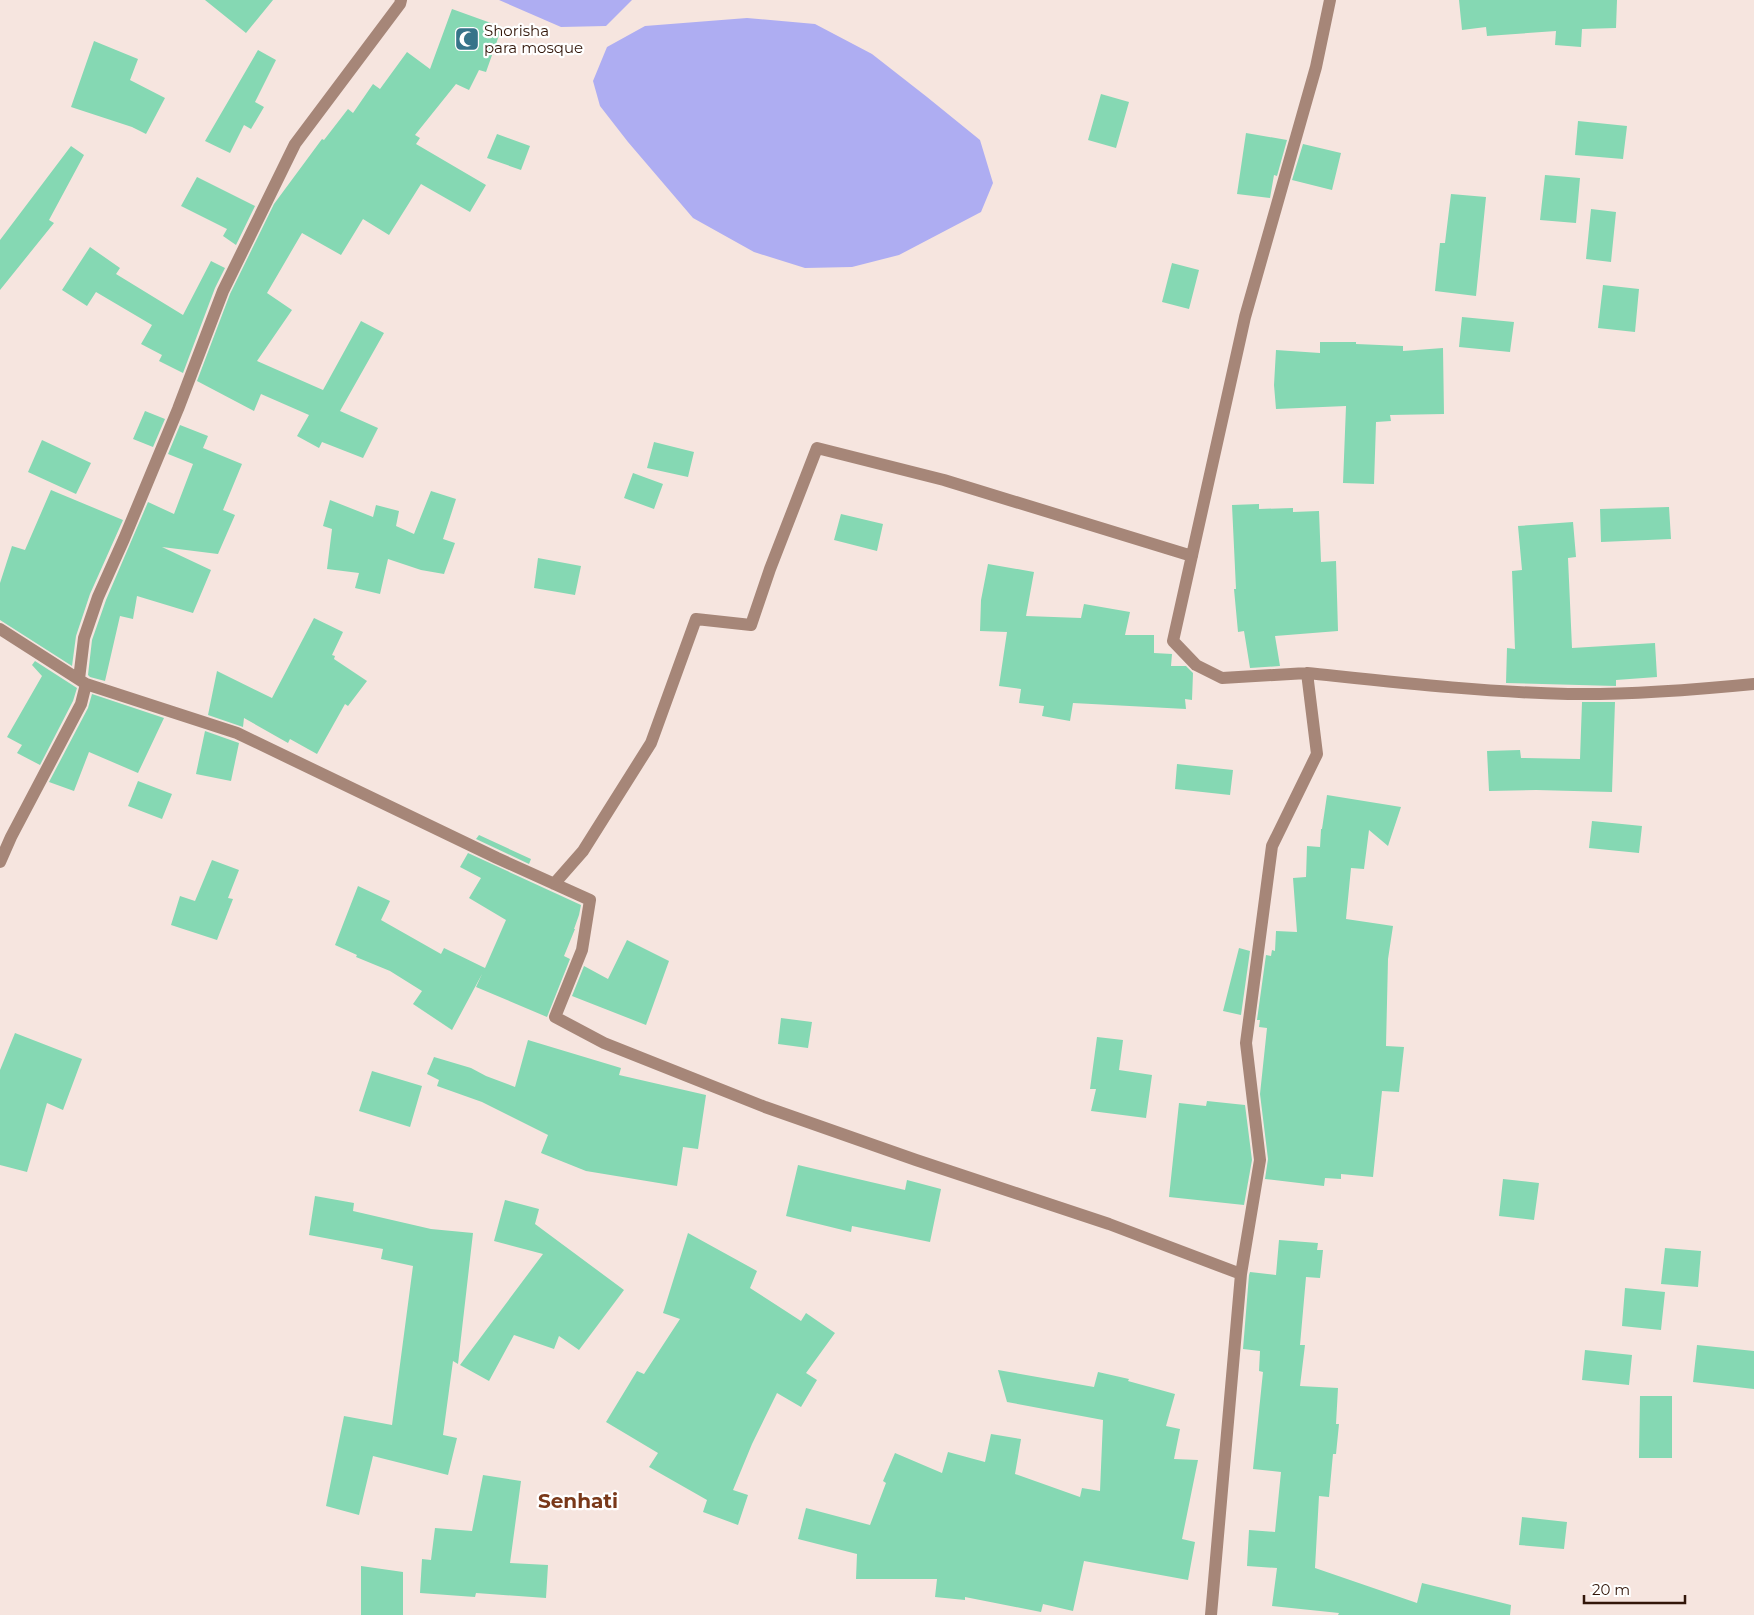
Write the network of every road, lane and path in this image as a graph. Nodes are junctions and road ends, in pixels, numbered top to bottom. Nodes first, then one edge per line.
1 (401, 0) edge
2 (1330, 0) edge
3 (1192, 556) junction
4 (0, 628) edge
5 (1307, 673) junction
6 (83, 682) junction
7 (1754, 684) edge
8 (0, 862) edge
9 (554, 884) junction
10 (1240, 1274) junction
11 (1211, 1615) edge

1 - 6 street
2 - 3 street
3 - 5 street
3 - 9 street
4 - 6 street
5 - 7 street
5 - 10 street
6 - 8 street
6 - 9 street
9 - 10 street
10 - 11 street

